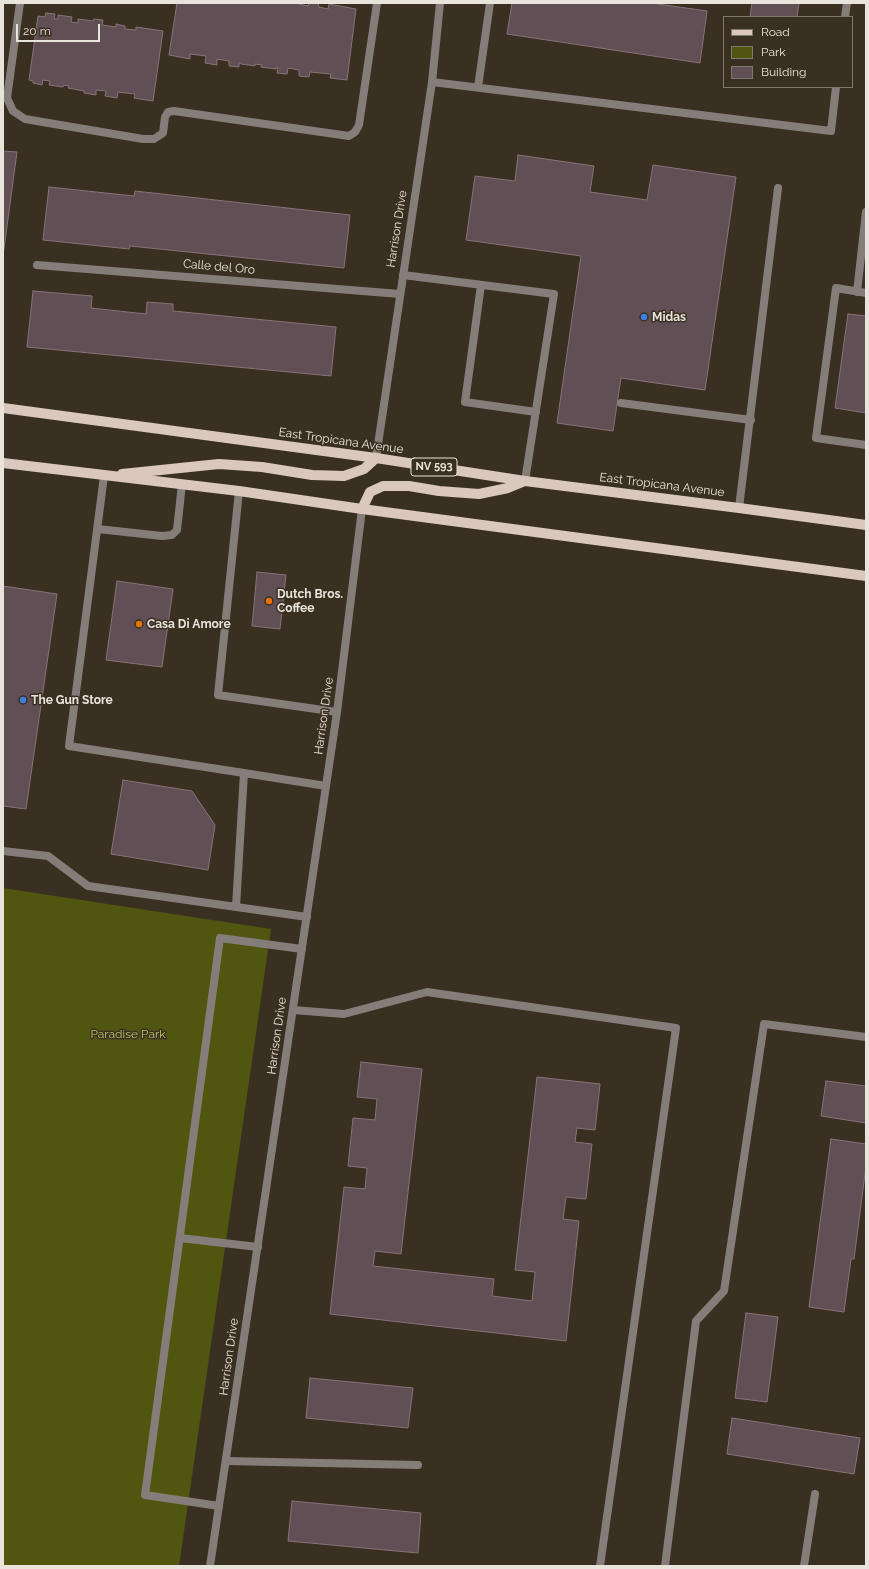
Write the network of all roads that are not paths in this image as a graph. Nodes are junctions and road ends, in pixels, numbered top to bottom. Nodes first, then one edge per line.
1 (20, 3) edge
2 (377, 3) edge
3 (440, 3) edge
4 (490, 3) edge
5 (847, 3) edge
6 (845, 16) edge
7 (432, 82) junction
8 (478, 87) junction
9 (836, 88) edge
10 (778, 188) dead end
11 (866, 212) edge
12 (37, 265) dead end
13 (402, 275) junction
14 (481, 285) junction
15 (857, 292) junction
16 (866, 293) edge
17 (400, 294) junction
18 (621, 403) dead end
19 (3, 408) edge
20 (536, 412) junction
21 (751, 420) junction
22 (866, 445) edge
23 (376, 458) junction
24 (3, 463) edge
25 (104, 476) junction
26 (525, 481) junction
27 (182, 484) junction
28 (239, 491) junction
29 (739, 508) junction
30 (362, 509) junction
31 (866, 525) edge
32 (98, 528) junction
33 (866, 576) edge
34 (337, 712) junction
35 (244, 773) junction
36 (326, 786) junction
37 (3, 851) edge
38 (236, 907) junction
39 (307, 917) junction
40 (302, 949) junction
41 (293, 1010) junction
42 (866, 1037) edge
43 (180, 1238) junction
44 (258, 1246) junction
45 (226, 1461) junction
46 (418, 1465) dead end
47 (815, 1494) dead end
48 (219, 1506) junction
49 (210, 1566) edge
50 (600, 1566) edge
51 (665, 1566) edge
52 (804, 1566) edge

1 - 2 street
3 - 7 street, Harrison Drive
4 - 8 street
5 - 6 street
7 - 8 street
7 - 13 street, Harrison Drive
8 - 9 street
10 - 21 street
11 - 15 street
12 - 17 street, Calle del Oro
13 - 14 street
13 - 17 street, Harrison Drive
14 - 20 street
14 - 20 street
15 - 16 street
15 - 22 street
17 - 23 street, Harrison Drive
18 - 21 street
19 - 23 main road, East Tropicana Avenue / NV 593
20 - 26 street
21 - 29 street
23 - 25 main road
23 - 26 main road, East Tropicana Avenue / NV 593
24 - 25 main road
25 - 27 main road
25 - 32 street
26 - 29 main road, East Tropicana Avenue / NV 593
26 - 30 main road
27 - 28 main road
27 - 32 street
28 - 30 main road
28 - 34 street
29 - 31 main road, East Tropicana Avenue / NV 593
30 - 33 main road
30 - 34 street, Harrison Drive
32 - 35 street
34 - 36 street, Harrison Drive
35 - 36 street
35 - 38 street
36 - 39 street, Harrison Drive
37 - 38 street
38 - 39 street
39 - 40 street, Harrison Drive
40 - 41 street, Harrison Drive
40 - 43 street
41 - 44 street, Harrison Drive
41 - 50 street
42 - 51 street
43 - 44 street
43 - 48 street
44 - 45 street, Harrison Drive
45 - 46 street
45 - 48 street, Harrison Drive
47 - 52 street
48 - 49 street, Harrison Drive

